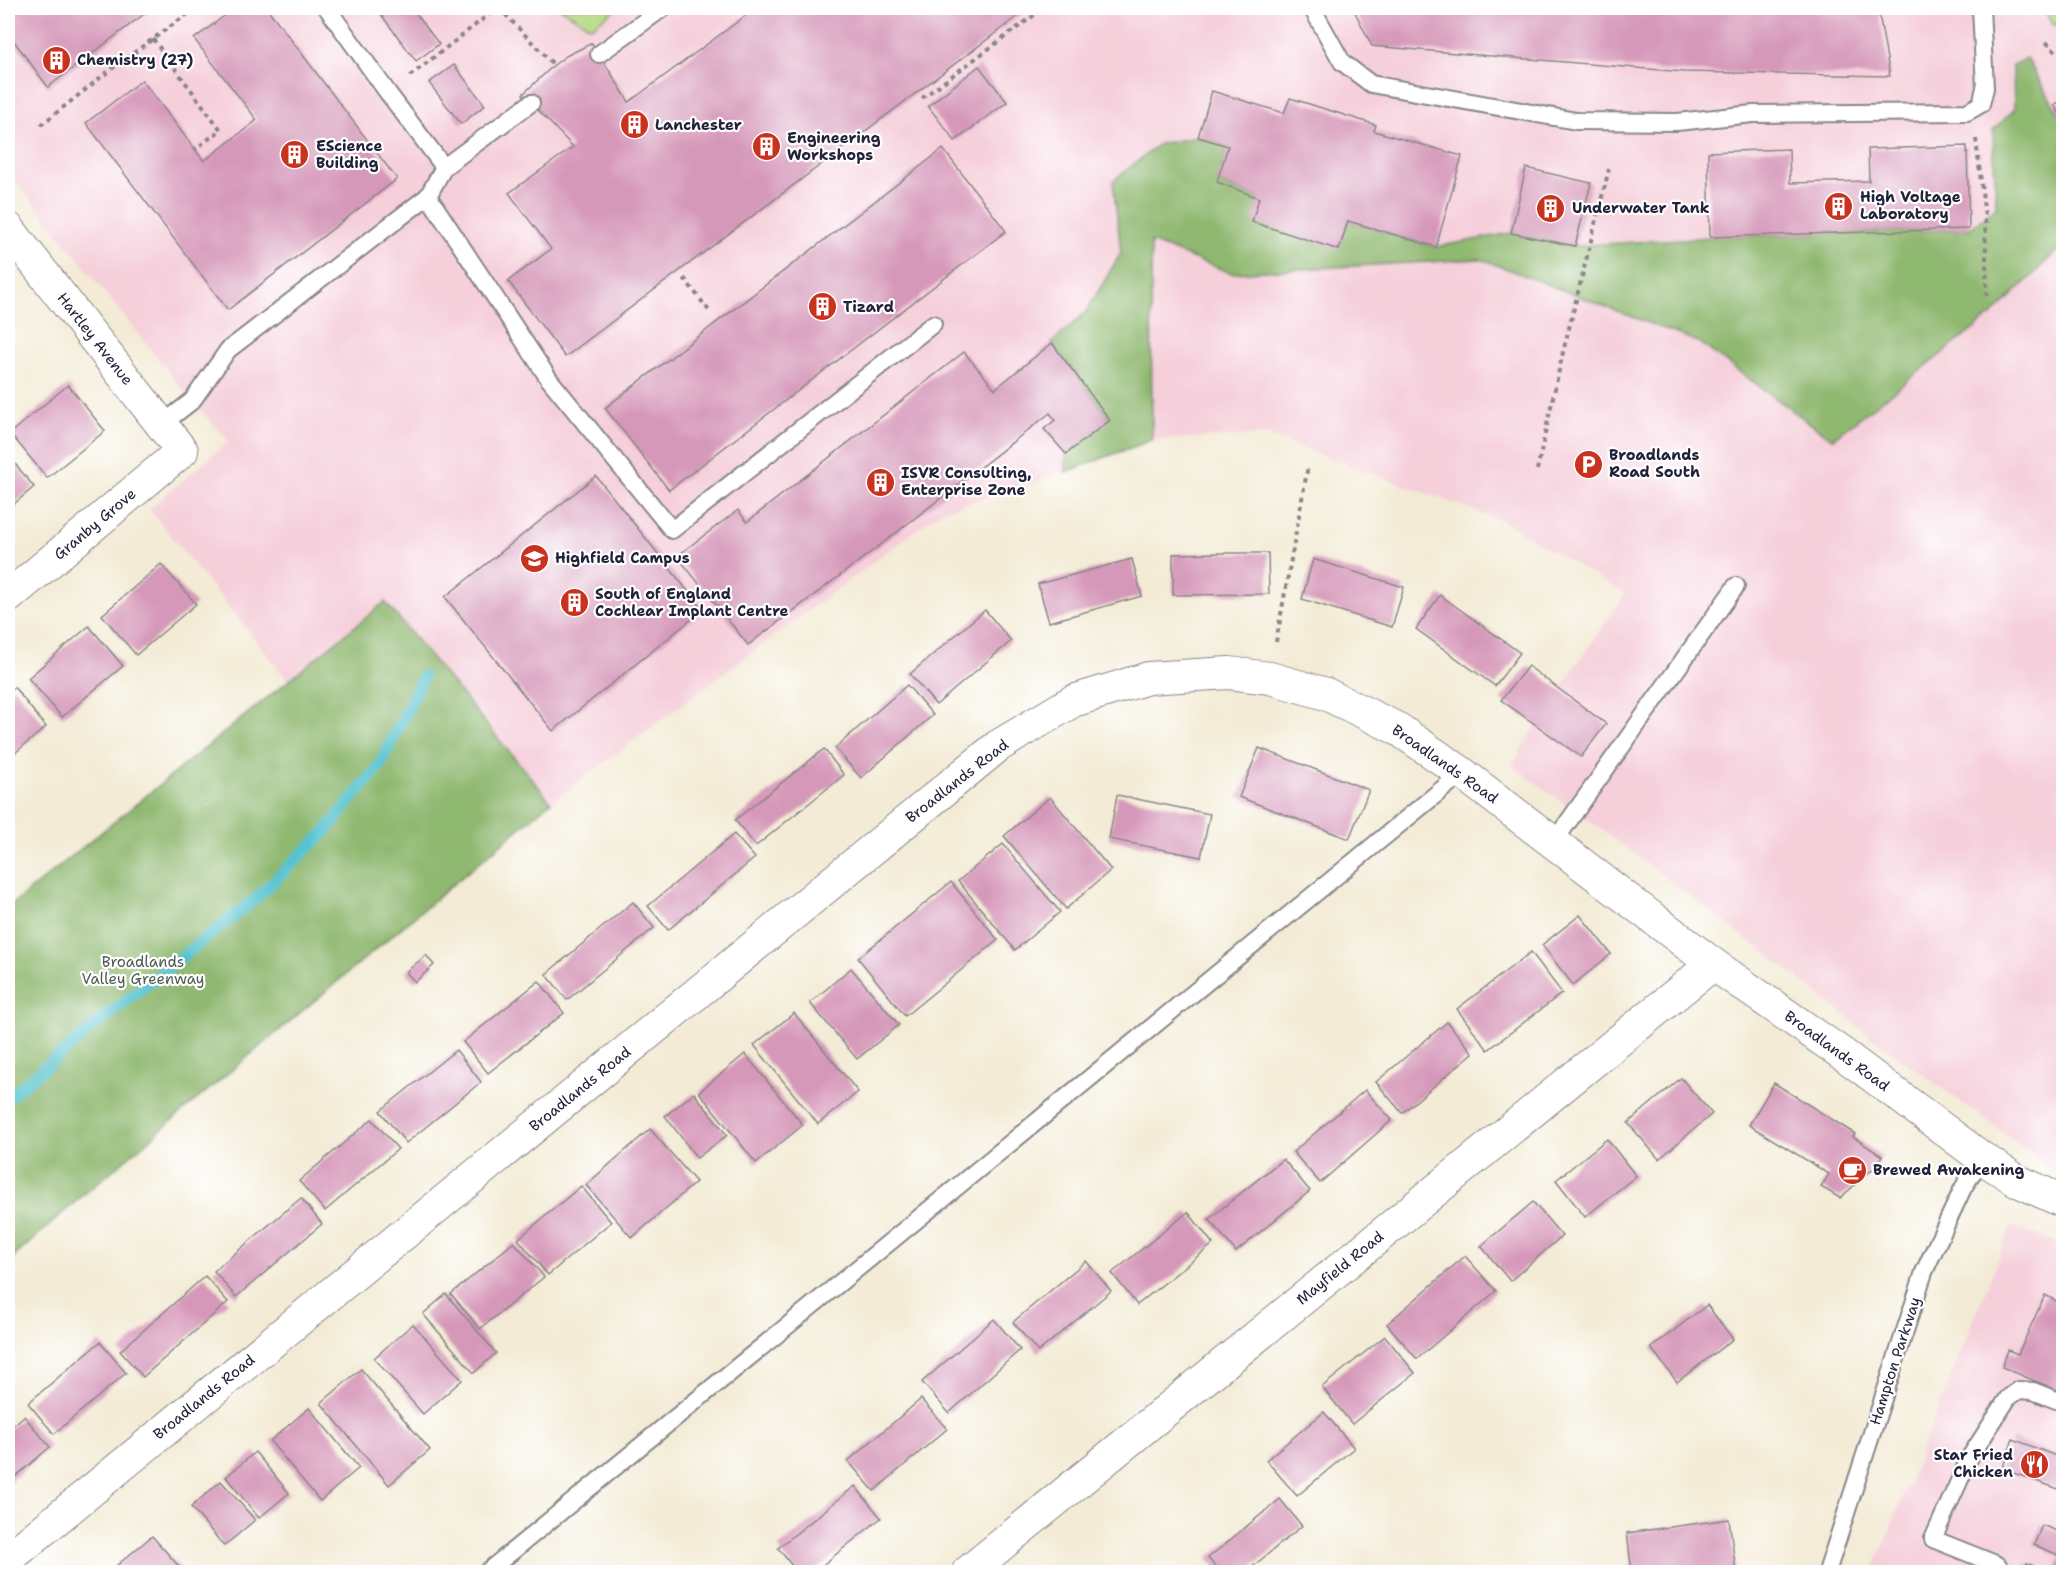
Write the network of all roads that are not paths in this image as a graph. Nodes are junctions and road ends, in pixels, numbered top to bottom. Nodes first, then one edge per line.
1 (327, 8) edge
2 (663, 8) edge
3 (1312, 8) edge
4 (1981, 8) edge
5 (599, 54) dead end
6 (531, 103) dead end
7 (444, 167) junction
8 (428, 196) junction
9 (8, 228) edge
10 (933, 324) dead end
11 (161, 425) junction
12 (182, 451) joint
13 (1736, 586) dead end
14 (8, 597) edge
15 (1461, 773) junction
16 (1553, 843) junction
17 (1713, 964) junction
18 (1982, 1158) junction
19 (2064, 1202) edge
20 (2064, 1403) edge
21 (8, 1559) edge
22 (1998, 1565) dead end
23 (487, 1572) edge
24 (968, 1572) edge
25 (1827, 1572) edge

1 - 7 lane
2 - 5 lane
3 - 4 lane
6 - 7 lane
7 - 8 lane
8 - 10 lane
8 - 11 lane
9 - 11 street, Hartley Avenue
11 - 12 street, Hartley Avenue
12 - 14 street, Granby Grove
13 - 16 lane
15 - 16 street, Broadlands Road
15 - 21 street, Broadlands Road
15 - 23 lane
16 - 17 street, Broadlands Road
17 - 18 street, Broadlands Road
17 - 24 street, Mayfield Road
18 - 19 street, Broadlands Road
18 - 25 lane, Hampton Parkway
20 - 22 lane

